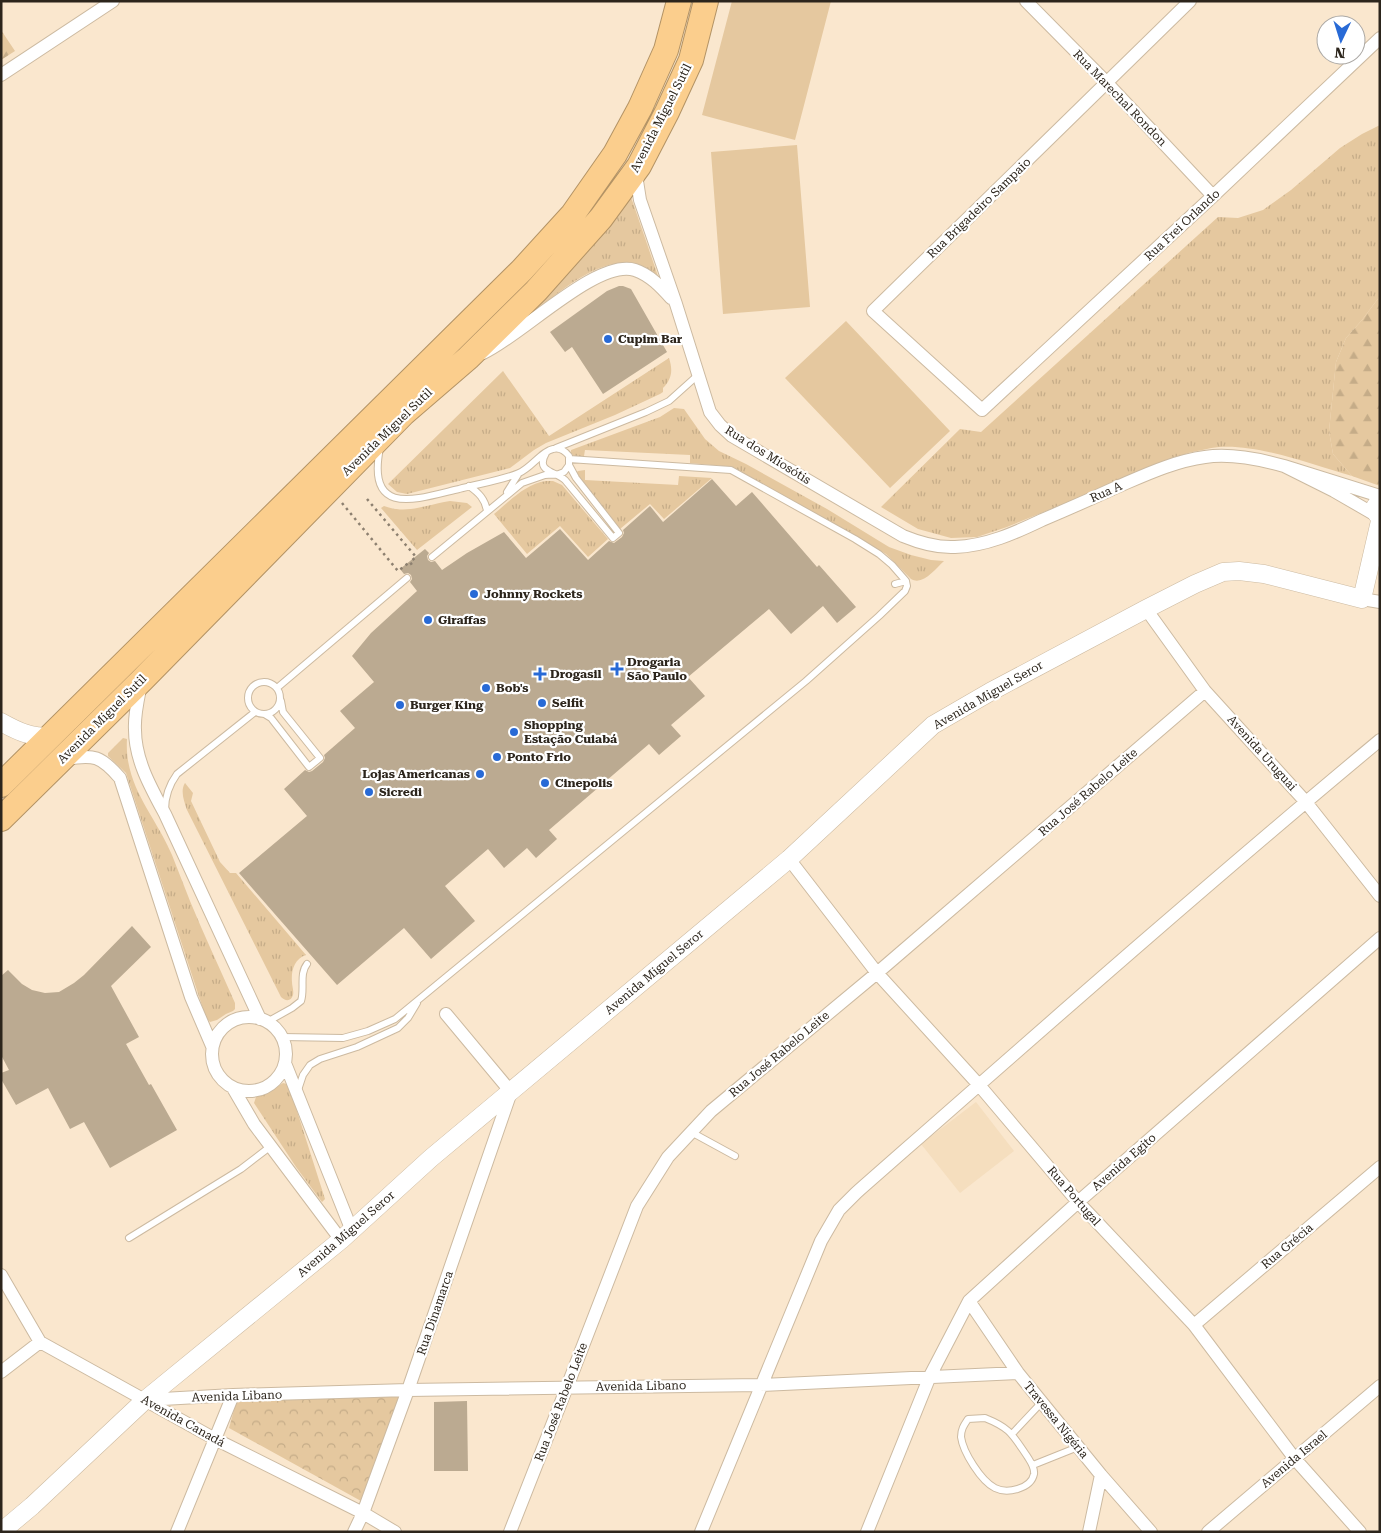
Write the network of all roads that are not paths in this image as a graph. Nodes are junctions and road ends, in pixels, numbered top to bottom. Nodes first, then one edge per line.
1 (113, 1) edge
2 (679, 1) edge
3 (706, 1) edge
4 (1026, 1) edge
5 (1190, 1) edge
6 (1380, 38) edge
7 (1, 75) edge
8 (1107, 83) junction
9 (639, 166) junction
10 (1213, 196) junction
11 (676, 304) junction
12 (468, 358) junction
13 (698, 375) junction
14 (982, 410) joint
15 (383, 435) junction
16 (554, 448) junction
17 (547, 452) junction
18 (569, 462) junction
19 (1284, 466) junction
20 (519, 473) junction
21 (555, 474) junction
22 (469, 486) junction
23 (1380, 496) edge
24 (504, 497) junction
25 (487, 511) junction
26 (1380, 514) edge
27 (931, 545) joint
28 (432, 557) dead end
29 (407, 578) dead end
30 (906, 581) junction
31 (895, 584) dead end
32 (1362, 599) junction
33 (1380, 602) edge
34 (1146, 609) junction
35 (142, 680) junction
36 (277, 688) junction
37 (1206, 692) junction
38 (281, 701) junction
39 (255, 712) junction
40 (266, 715) junction
41 (1, 722) edge
42 (51, 737) junction
43 (1380, 740) edge
44 (61, 760) junction
45 (1, 785) edge
46 (1305, 801) junction
47 (165, 814) junction
48 (1, 819) edge
49 (789, 859) junction
50 (1380, 896) edge
51 (1380, 938) edge
52 (307, 964) dead end
53 (877, 973) junction
54 (419, 999) junction
55 (446, 1014) dead end
56 (263, 1020) junction
57 (282, 1037) junction
58 (212, 1046) junction
59 (285, 1063) junction
60 (979, 1085) junction
61 (233, 1088) junction
62 (511, 1092) junction
63 (297, 1093) junction
64 (691, 1132) junction
65 (271, 1146) junction
66 (735, 1156) dead end
67 (1380, 1167) edge
68 (1078, 1202) junction
69 (347, 1235) junction
70 (129, 1238) dead end
71 (1, 1275) edge
72 (969, 1301) junction
73 (1194, 1325) junction
74 (40, 1342) junction
75 (1, 1372) edge
76 (1018, 1373) junction
77 (930, 1376) junction
78 (760, 1385) junction
79 (1380, 1386) edge
80 (568, 1387) junction
81 (408, 1390) junction
82 (233, 1395) junction
83 (144, 1400) junction
84 (1042, 1402) junction
85 (1012, 1434) junction
86 (215, 1439) junction
87 (1078, 1447) junction
88 (1295, 1459) junction
89 (1033, 1465) junction
90 (1101, 1474) junction
91 (363, 1513) junction
92 (1, 1532) edge
93 (177, 1532) edge
94 (354, 1532) edge
95 (396, 1532) edge
96 (510, 1532) edge
97 (701, 1532) edge
98 (867, 1532) edge
99 (1089, 1532) edge
100 (1151, 1532) edge
101 (1208, 1532) edge
102 (1360, 1532) edge

1 - 7 street
2 - 42 highway, Avenida Miguel Sutil
3 - 9 highway, Avenida Miguel Sutil
4 - 8 street, Rua Marechal Rondon
5 - 8 street, Rua Brigadeiro Sampaio
6 - 10 street, Rua Frei Orlando
8 - 10 street, Rua Marechal Rondon
8 - 14 street, Rua Brigadeiro Sampaio
9 - 11 street, Rua dos Miosótis
9 - 12 highway, Avenida Miguel Sutil
10 - 14 street, Rua Frei Orlando
11 - 12 street, Rua dos Miosótis
11 - 13 street, Rua dos Miosótis
12 - 15 highway, Avenida Miguel Sutil
13 - 16 lane
13 - 27 street, Rua dos Miosótis
15 - 22 lane
15 - 35 highway, Avenida Miguel Sutil
16 - 17 lane
16 - 18 lane
17 - 20 lane
17 - 21 lane
18 - 21 lane
18 - 21 lane
18 - 30 lane
19 - 23 street, Rua A
19 - 26 street, Rua A
19 - 27 street, Rua A
20 - 22 lane
20 - 24 lane
21 - 24 lane
22 - 25 lane
24 - 25 lane
25 - 28 lane
26 - 32 street
29 - 36 lane
30 - 31 lane
30 - 54 lane
32 - 33 street, Avenida Miguel Seror
32 - 34 street, Avenida Miguel Seror
34 - 37 street, Avenida Uruguai
34 - 49 street, Avenida Miguel Seror
35 - 44 highway, Avenida Miguel Sutil
35 - 47 street
36 - 38 lane
36 - 39 lane
37 - 46 street, Avenida Uruguai
37 - 53 street, Rua José Rabelo Leite
38 - 40 lane
38 - 40 lane
39 - 40 lane
39 - 47 lane
41 - 42 street
42 - 45 highway, Avenida Miguel Sutil
43 - 46 street
44 - 48 highway, Avenida Miguel Sutil
44 - 58 street
46 - 50 street, Avenida Uruguai
46 - 60 street
47 - 56 street
49 - 53 street, Rua Portugal
49 - 62 street, Avenida Miguel Seror
51 - 68 street, Avenida Egito
52 - 56 lane
53 - 60 street, Rua Portugal
53 - 64 street, Rua José Rabelo Leite
54 - 57 lane
54 - 63 lane
55 - 62 street
56 - 57 street
56 - 58 street
57 - 59 street
58 - 61 street
59 - 61 street
59 - 63 street
60 - 68 street, Rua Portugal
60 - 78 street
61 - 65 street
62 - 69 street, Avenida Miguel Seror
62 - 81 street, Rua Dinamarca
63 - 69 street
64 - 66 lane
64 - 80 street, Rua José Rabelo Leite
65 - 69 street
65 - 70 lane
67 - 73 street, Rua Grécia
68 - 72 street, Avenida Egito
68 - 73 street, Rua Portugal
69 - 83 street, Avenida Miguel Seror
71 - 74 street
72 - 76 street, Travessa Nigéria
72 - 77 street, Avenida Egito
73 - 88 street, Rua Portugal
74 - 75 street
74 - 83 street, Avenida Canadá
76 - 77 street, Avenida Libano
76 - 84 street, Travessa Nigéria
77 - 78 street, Avenida Libano
77 - 98 street, Avenida Egito
78 - 80 street, Avenida Libano
78 - 97 street
79 - 88 street, Avenida Israel
80 - 81 street, Avenida Libano
80 - 96 street, Rua José Rabelo Leite
81 - 82 street, Avenida Libano
81 - 91 street, Rua Dinamarca
82 - 83 street, Avenida Libano
82 - 86 street
83 - 86 street, Avenida Canadá
83 - 92 street, Avenida Miguel Seror
84 - 85 lane
84 - 87 street, Travessa Nigéria
85 - 89 lane
85 - 89 lane
86 - 91 street, Avenida Canadá
86 - 93 street
87 - 89 lane
87 - 90 street, Travessa Nigéria
88 - 101 street, Avenida Israel
88 - 102 street, Rua Portugal
90 - 99 street
90 - 100 street, Travessa Nigéria
91 - 94 street, Rua Dinamarca
91 - 95 street, Avenida Canadá

